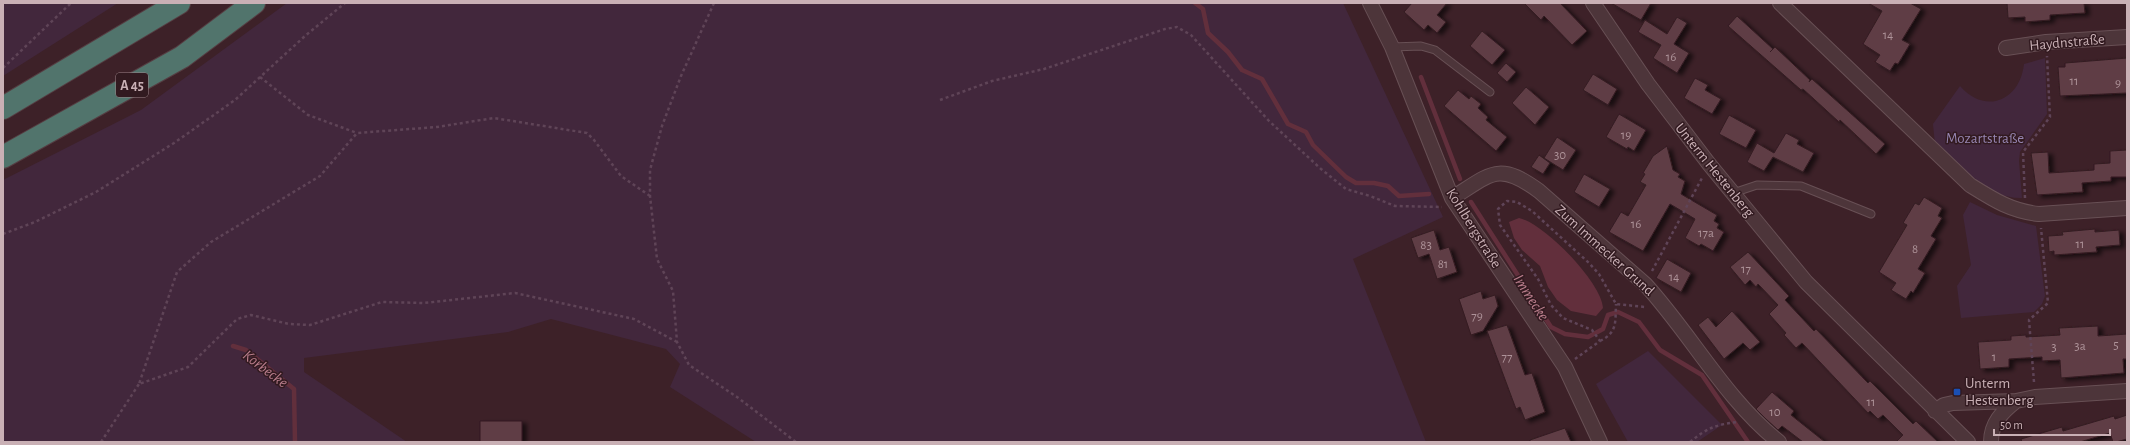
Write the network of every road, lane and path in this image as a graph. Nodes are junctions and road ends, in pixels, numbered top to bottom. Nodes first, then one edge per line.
1 (71, 3) edge
2 (179, 3) edge
3 (254, 3) edge
4 (345, 3) edge
5 (714, 3) edge
6 (1370, 3) edge
7 (1593, 3) edge
8 (1780, 3) edge
9 (2127, 37) edge
10 (2046, 42) junction
11 (1392, 47) junction
12 (2006, 48) dead end
13 (3, 68) edge
14 (260, 77) junction
15 (1490, 92) dead end
16 (940, 100) dead end
17 (3, 108) edge
18 (357, 133) junction
19 (3, 157) edge
20 (1709, 164) junction
21 (1733, 193) junction
22 (650, 196) junction
23 (1455, 203) junction
24 (2127, 208) edge
25 (2033, 213) junction
26 (1871, 214) dead end
27 (3, 234) edge
28 (1645, 284) junction
29 (1660, 301) junction
30 (1616, 304) junction
31 (1600, 341) junction
32 (677, 342) junction
33 (1565, 367) junction
34 (139, 384) junction
35 (2127, 391) edge
36 (2035, 397) junction
37 (2016, 401) junction
38 (1935, 411) junction
39 (1739, 422) dead end
40 (101, 442) edge
41 (796, 442) edge
42 (1600, 442) edge
43 (1690, 442) edge
44 (1779, 442) edge
45 (1968, 442) edge
46 (1991, 442) edge

1 - 13 path
2 - 17 highway
3 - 19 highway, A 45
4 - 14 path
5 - 22 path
6 - 11 street, Kohlbergstraße
7 - 20 street, Unterm Hestenberg
8 - 25 street
9 - 10 street, Haydnstraße
10 - 12 street, Haydnstraße
10 - 25 path
11 - 15 lane
11 - 23 street, Kohlbergstraße
14 - 18 path
14 - 27 path
16 - 23 path
18 - 22 path
18 - 34 path
20 - 21 street, Unterm Hestenberg
20 - 28 path
21 - 26 lane
21 - 38 street, Unterm Hestenberg
22 - 32 path
23 - 28 street, Zum Immecker Grund
23 - 33 street, Kohlbergstraße
24 - 25 street
25 - 36 path
28 - 29 street, Zum Immecker Grund
29 - 30 path
29 - 44 street, Zum Immecker Grund
30 - 31 path
30 - 31 path
31 - 33 path
32 - 34 path
32 - 41 path
33 - 42 street, Kohlbergstraße
34 - 40 path
35 - 36 street
36 - 37 street
37 - 38 street
37 - 46 street
38 - 45 street, Unterm Hestenberg
39 - 43 path

